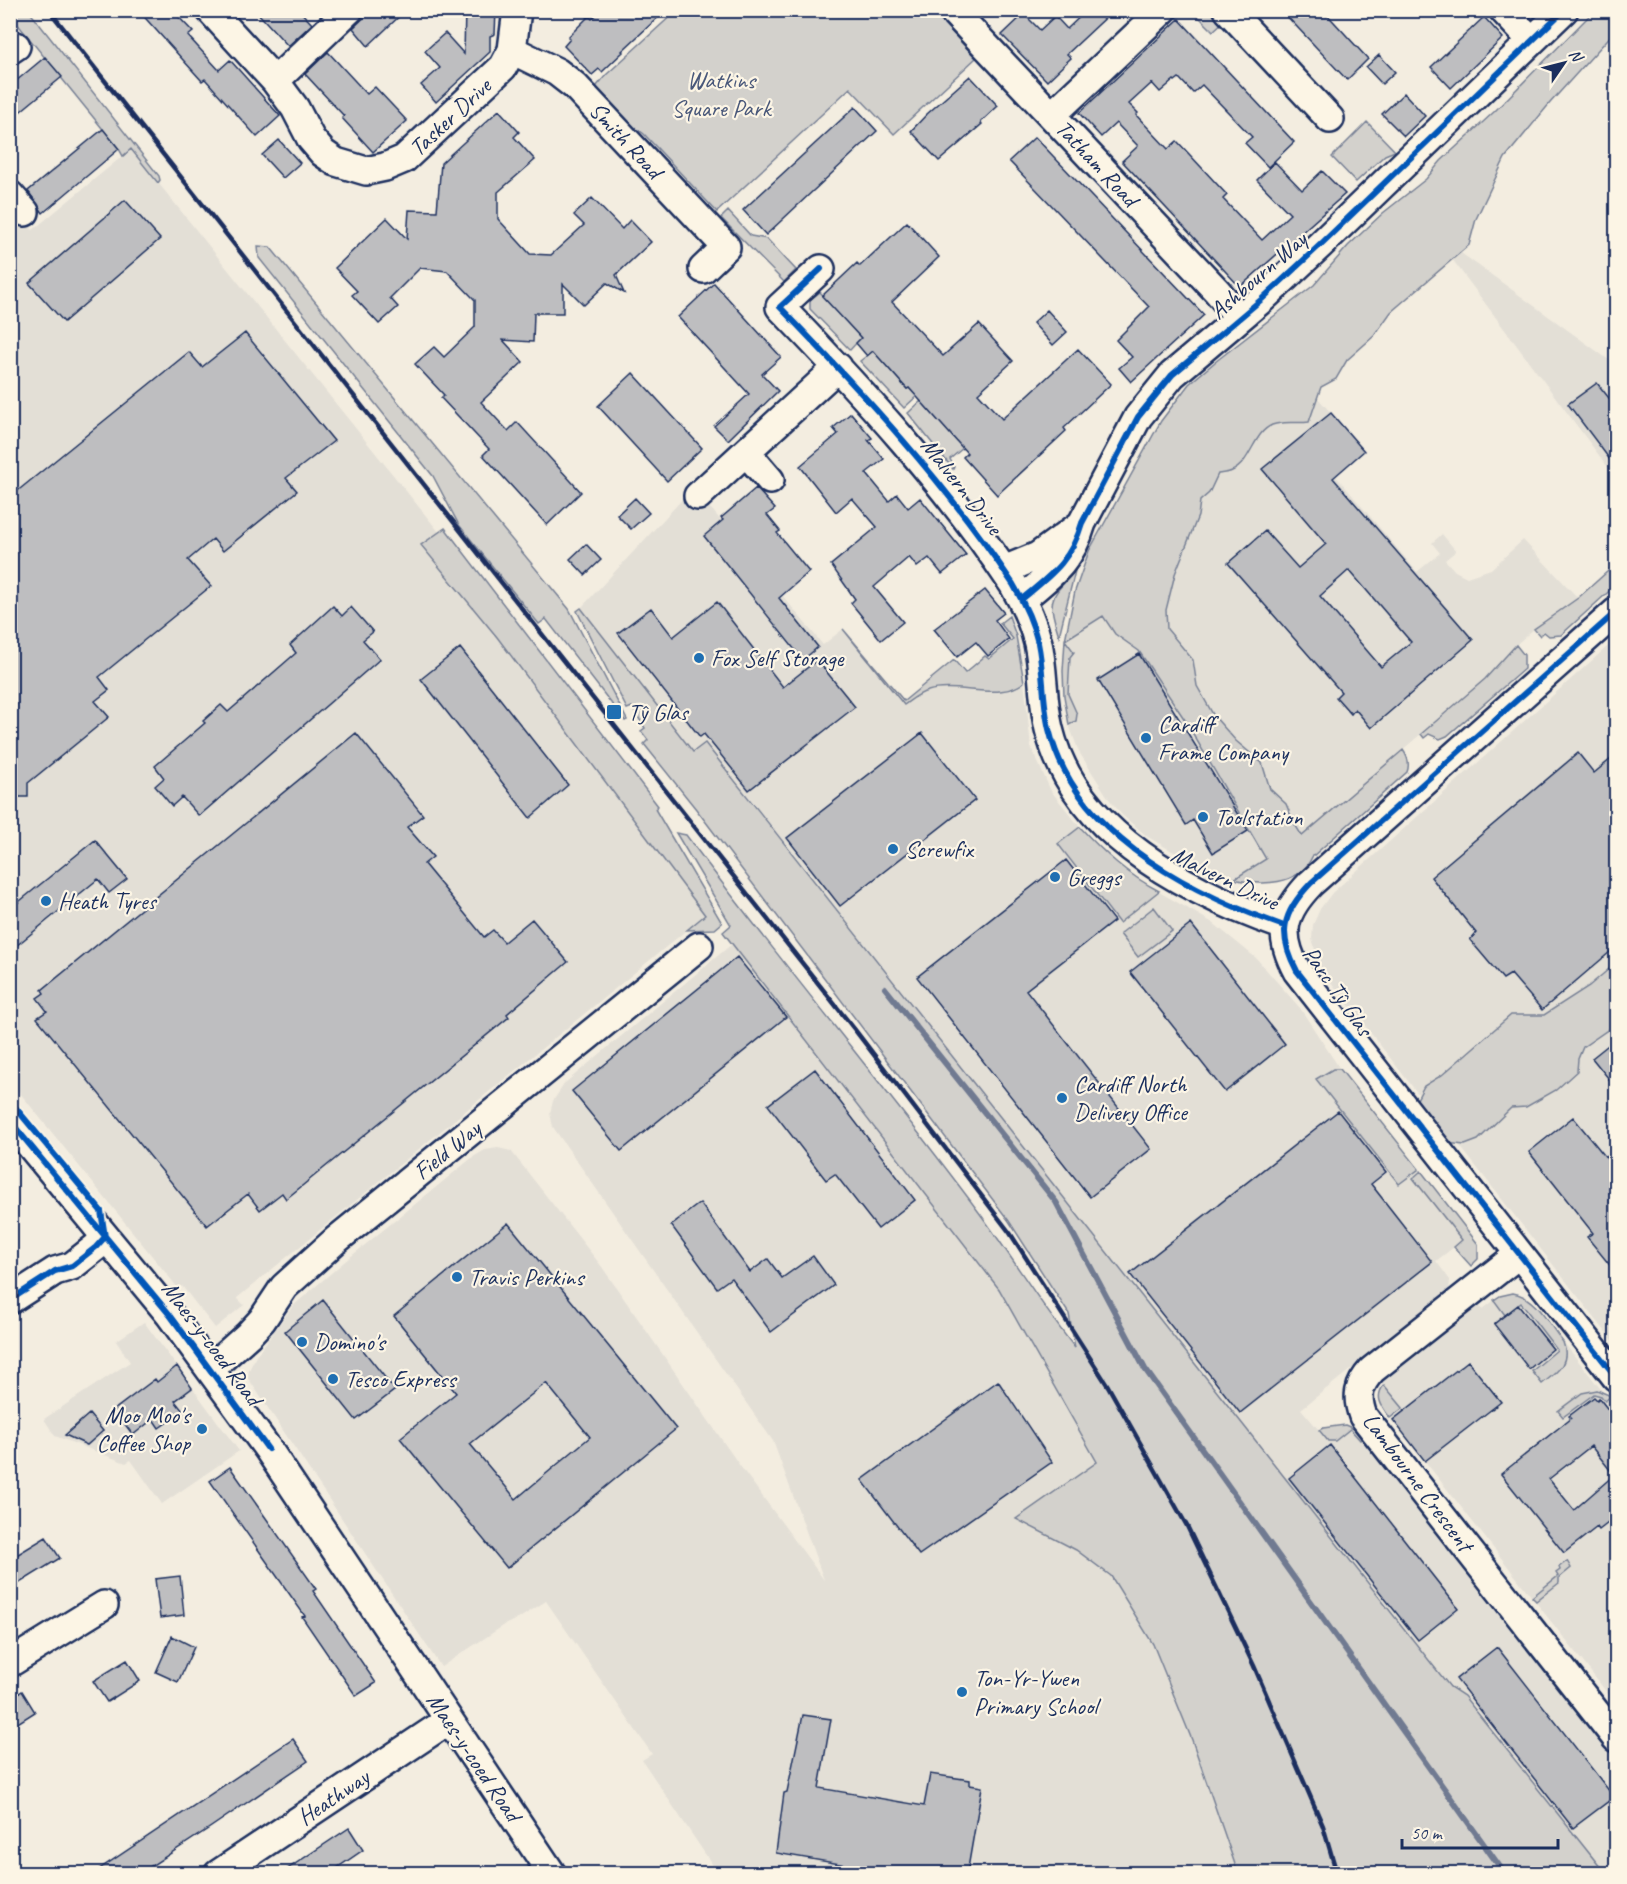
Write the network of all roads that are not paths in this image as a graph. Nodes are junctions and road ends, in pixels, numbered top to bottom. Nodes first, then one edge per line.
1 (210, 10) edge
2 (349, 10) edge
3 (517, 10) edge
4 (952, 10) edge
5 (1163, 10) edge
6 (1228, 10) edge
7 (1503, 10) edge
8 (1564, 10) edge
9 (1532, 41) junction
10 (512, 50) junction
11 (275, 81) junction
12 (1052, 116) junction
13 (1330, 119) dead end
14 (703, 269) dead end
15 (820, 269) dead end
16 (1239, 317) junction
17 (838, 367) junction
18 (746, 453) junction
19 (770, 480) dead end
20 (698, 496) dead end
21 (1082, 523) junction
22 (1004, 570) junction
23 (1022, 599) junction
24 (1617, 612) edge
25 (1284, 926) junction
26 (699, 946) dead end
27 (12, 1126) edge
28 (105, 1237) junction
29 (1519, 1254) junction
30 (10, 1300) edge
31 (210, 1369) junction
32 (1617, 1377) edge
33 (104, 1605) dead end
34 (10, 1663) edge
35 (449, 1720) junction
36 (1617, 1738) edge
37 (218, 1874) edge
38 (552, 1874) edge

1 - 11 street, Tasker Drive
2 - 11 street
3 - 10 street
4 - 12 street, Tatham Road
5 - 12 street
6 - 13 street
7 - 9 street
8 - 9 street, Ashbourn Way
9 - 16 street, Ashbourn Way
10 - 11 street, Tasker Drive
10 - 14 street, Smith Road
12 - 16 street, Tatham Road
15 - 17 street, Malvern Drive
16 - 21 street, Ashbourn Way
17 - 18 street
17 - 22 street, Malvern Drive
18 - 19 street
18 - 20 street
21 - 22 street, Ashbourn Way
21 - 23 street, Ashbourn Way
22 - 23 street, Malvern Drive
23 - 25 street, Malvern Drive
24 - 25 street, Parc Tŷ Glas
25 - 29 street, Parc Tŷ Glas
26 - 31 street, Field Way
27 - 28 street, Maes-y-coed Road
28 - 30 street
28 - 31 street, Maes-y-coed Road
29 - 32 street, Parc Tŷ Glas
29 - 36 street, Lambourne Crescent
31 - 35 street, Maes-y-coed Road
33 - 34 street
35 - 37 street, Heathway
35 - 38 street, Maes-y-coed Road

